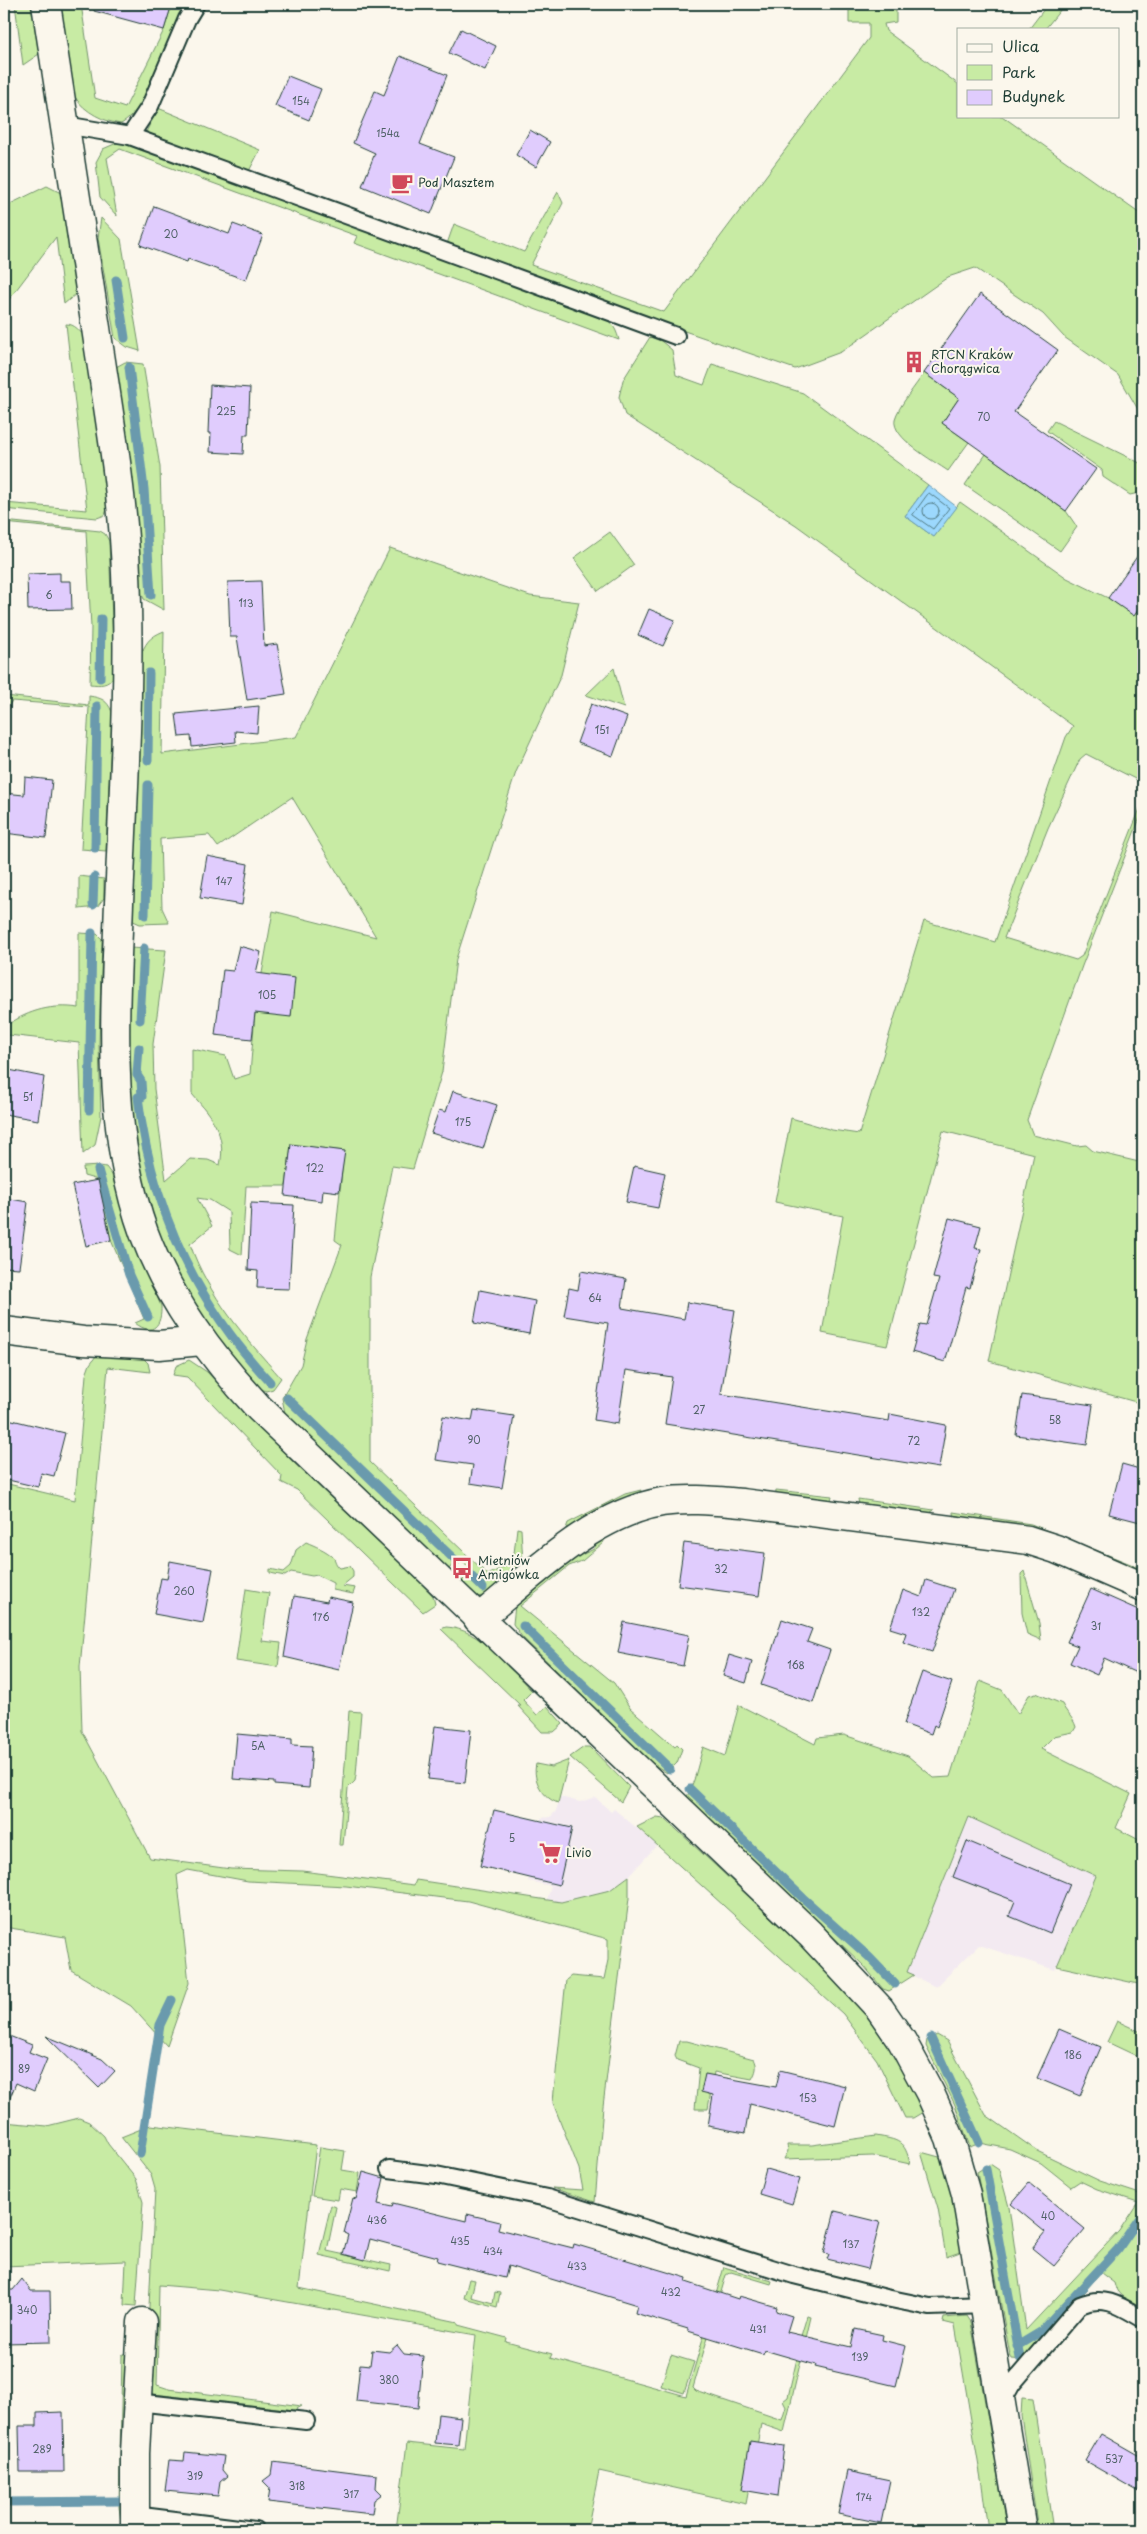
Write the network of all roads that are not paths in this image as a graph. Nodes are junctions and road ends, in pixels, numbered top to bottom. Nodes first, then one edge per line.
1 (46, 4) edge
2 (196, 4) edge
3 (65, 125) junction
4 (130, 136) junction
5 (676, 336) dead end
6 (4, 1331) edge
7 (202, 1340) junction
8 (1143, 1587) edge
9 (478, 1619) junction
10 (389, 2169) dead end
11 (985, 2305) junction
12 (1143, 2319) edge
13 (142, 2322) dead end
14 (137, 2402) junction
15 (1001, 2404) junction
16 (306, 2421) dead end
17 (135, 2522) edge
18 (255, 2530) edge
19 (1022, 2530) edge

1 - 3 street
2 - 4 lane
3 - 4 lane
3 - 7 street
4 - 5 lane
6 - 7 street
7 - 9 street
8 - 9 street
9 - 11 street
10 - 11 lane
11 - 15 street
12 - 15 lane
13 - 14 street
14 - 16 lane
14 - 17 street
15 - 19 street
17 - 18 lane

